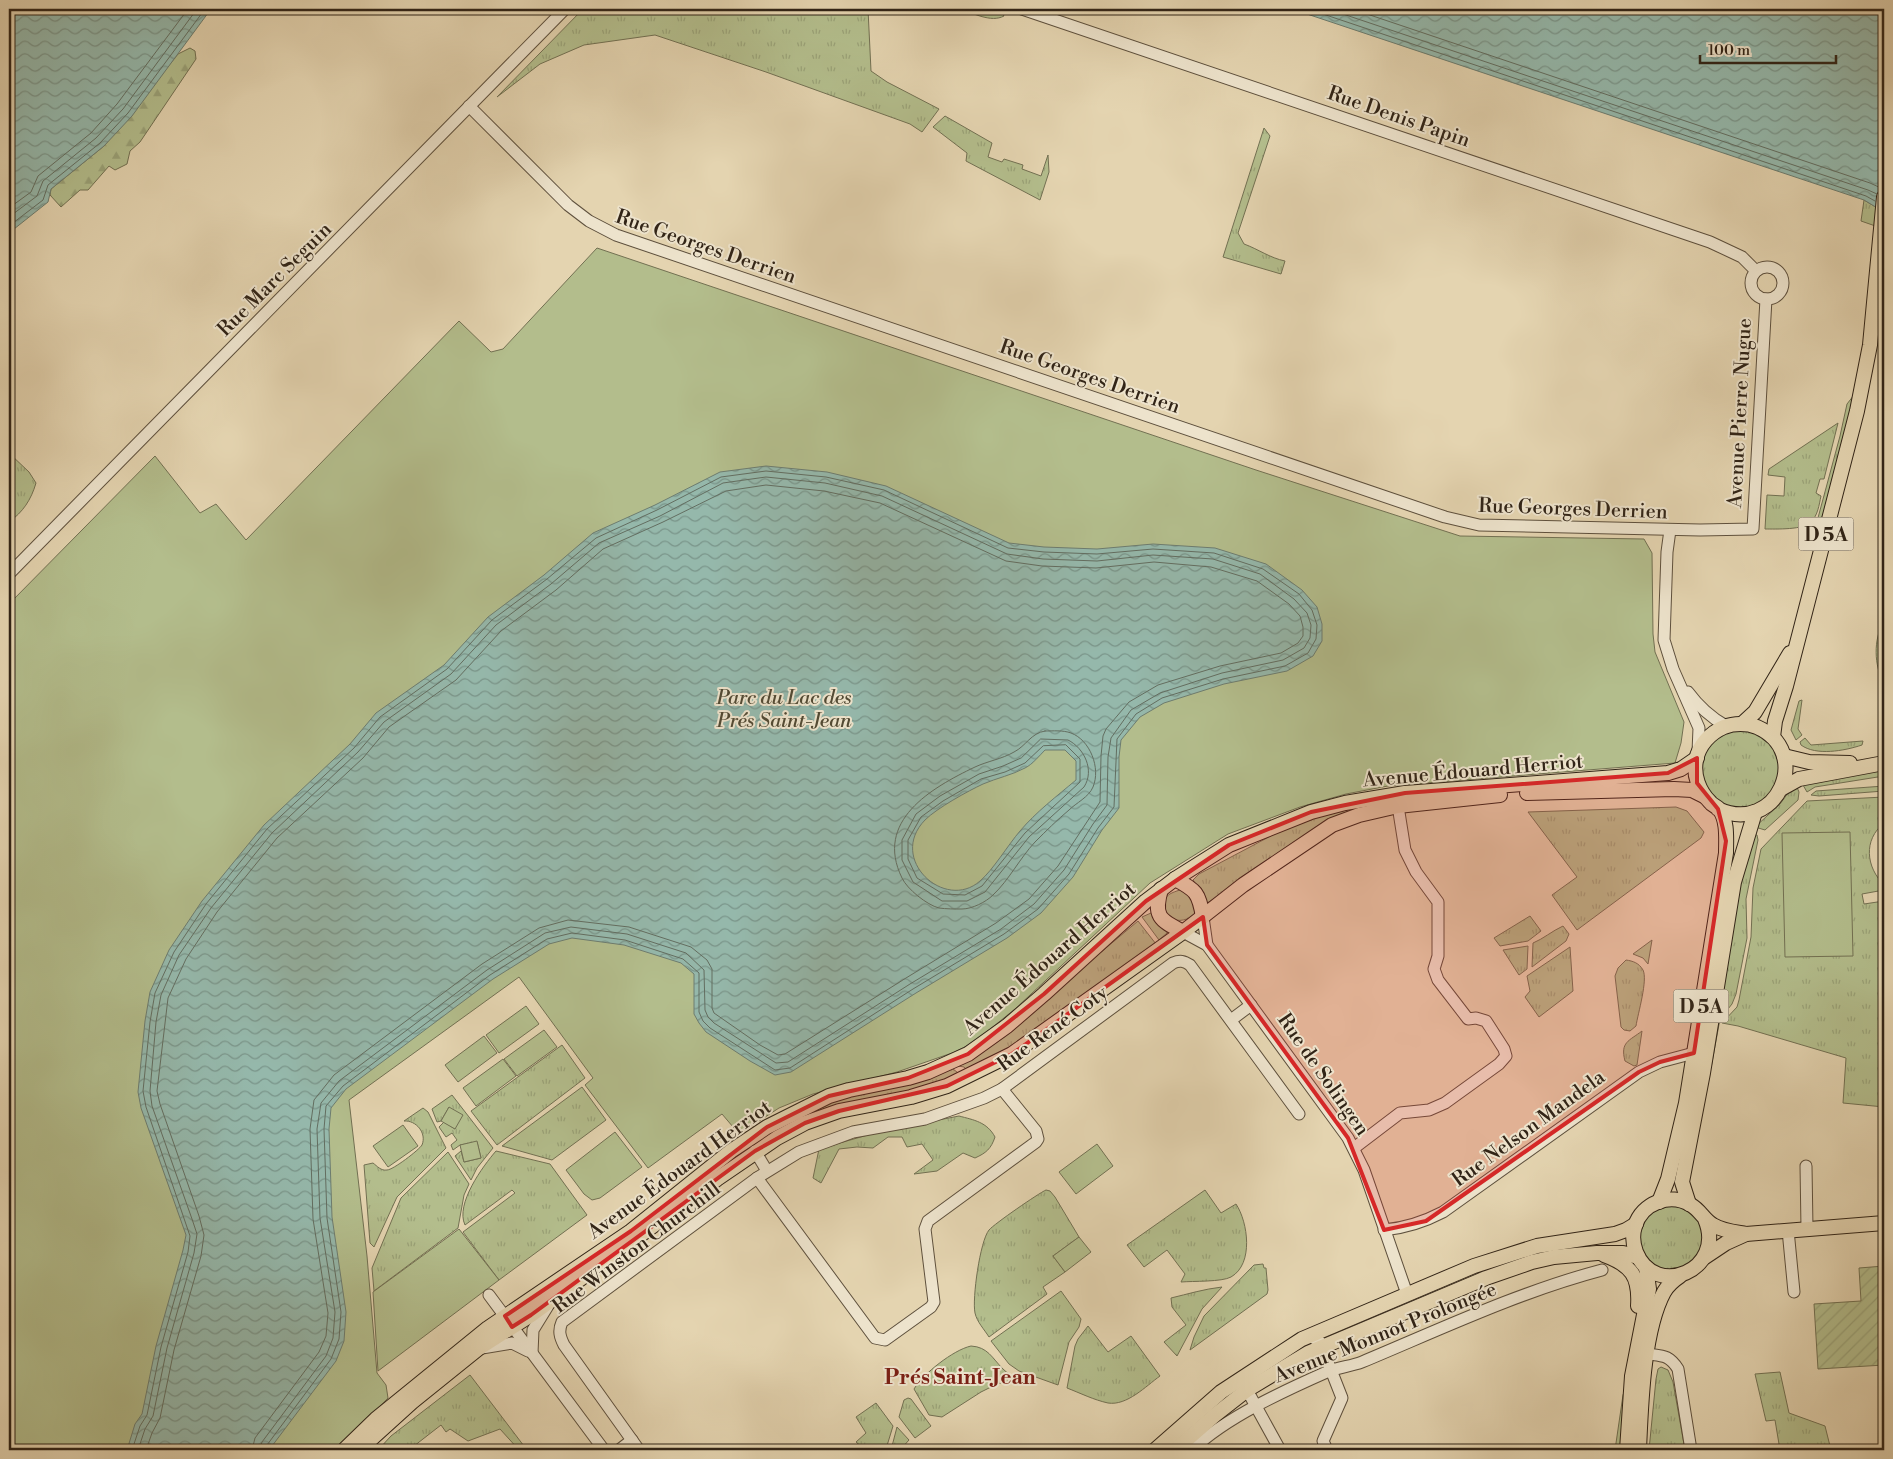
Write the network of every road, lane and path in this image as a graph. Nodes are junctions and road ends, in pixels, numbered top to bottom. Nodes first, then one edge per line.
1 (565, 9) edge
2 (1022, 9) edge
3 (469, 106) junction
4 (1884, 197) edge
5 (1756, 271) junction
6 (1766, 299) junction
7 (1753, 529) joint
8 (1670, 530) junction
9 (9, 574) edge
10 (1797, 642) junction
11 (1673, 669) junction
12 (1742, 724) junction
13 (1726, 726) junction
14 (1773, 737) junction
15 (1698, 755) junction
16 (1784, 756) junction
17 (1881, 764) edge
18 (1781, 789) junction
19 (1704, 796) junction
20 (1398, 806) junction
21 (1718, 809) junction
22 (1755, 812) junction
23 (1175, 880) junction
24 (1161, 890) junction
25 (1203, 917) junction
26 (1183, 932) junction
27 (1207, 945) junction
28 (1251, 1005) junction
29 (1231, 1020) junction
30 (1694, 1053) junction
31 (1002, 1088) junction
32 (1299, 1114) dead end
33 (1354, 1148) junction
34 (756, 1151) junction
35 (1806, 1166) dead end
36 (767, 1171) junction
37 (757, 1178) junction
38 (1659, 1202) junction
39 (1689, 1204) junction
40 (1705, 1219) junction
41 (1884, 1223) edge
42 (1636, 1224) junction
43 (1807, 1228) junction
44 (1384, 1230) junction
45 (1788, 1230) junction
46 (1746, 1234) junction
47 (1597, 1253) junction
48 (1705, 1257) junction
49 (1642, 1262) junction
50 (1602, 1270) dead end
51 (1680, 1276) junction
52 (1794, 1292) dead end
53 (489, 1294) dead end
54 (1407, 1294) junction
55 (551, 1301) junction
56 (508, 1322) junction
57 (1317, 1342) junction
58 (479, 1348) junction
59 (532, 1353) junction
60 (1648, 1354) junction
61 (1331, 1370) junction
62 (1632, 1376) junction
63 (1247, 1390) junction
64 (1256, 1406) junction
65 (632, 1440) junction
66 (344, 1450) edge
67 (359, 1450) edge
68 (604, 1450) edge
69 (619, 1450) edge
70 (639, 1450) edge
71 (1155, 1450) edge
72 (1175, 1450) edge
73 (1192, 1450) edge
74 (1280, 1450) edge
75 (1327, 1450) edge
76 (1628, 1450) edge
77 (1639, 1450) edge
78 (1691, 1450) edge

1 - 3 street, Rue Marc Seguin
2 - 5 street, Rue Denis Papin
3 - 8 street, Rue Georges Derrien
3 - 9 street, Rue Marc Seguin
4 - 10 main road, D 5A
5 - 6 street
5 - 6 street
6 - 7 street, Avenue Pierre Nugue
7 - 8 street, Rue Georges Derrien
8 - 11 street
10 - 12 main road, D 5A
10 - 14 main road, D 5A
11 - 13 street
11 - 15 street
12 - 13 main road
12 - 14 main road
13 - 15 main road
14 - 16 main road
15 - 19 main road
15 - 23 main road, Avenue Édouard Herriot
16 - 17 main road
16 - 18 main road
17 - 18 main road
18 - 22 main road
19 - 20 main road, Avenue Édouard Herriot
19 - 21 main road
20 - 25 main road, Avenue Édouard Herriot
20 - 33 street
21 - 22 main road
21 - 30 main road, D 5A
22 - 39 main road, D 5A
23 - 24 main road, Avenue Édouard Herriot
23 - 25 main road
24 - 26 main road
24 - 56 main road, Avenue Édouard Herriot
25 - 26 main road, Avenue Édouard Herriot
25 - 27 street, Rue de Solingen
26 - 27 street, Rue de Solingen
26 - 34 main road, Avenue Édouard Herriot
27 - 28 street, Rue de Solingen
28 - 29 street
28 - 33 street, Rue de Solingen
29 - 31 street, Rue René Coty
29 - 32 street, Rue René Coty
30 - 38 main road, D 5A
30 - 44 street, Rue Nelson Mandela
31 - 36 street, Rue René Coty
31 - 37 street
33 - 44 street, Rue de Solingen
34 - 36 street
34 - 55 main road, Avenue Édouard Herriot
35 - 43 street
36 - 37 street, Rue René Coty
37 - 65 street, Rue Winston Churchill
38 - 39 main road
38 - 42 main road
39 - 40 main road
40 - 46 main road
40 - 48 main road
41 - 43 main road
42 - 49 main road
42 - 54 main road
43 - 45 main road
44 - 54 street, Rue de Solingen
45 - 46 main road
45 - 52 street
46 - 48 main road
47 - 49 main road
47 - 57 main road
47 - 62 main road
48 - 51 main road
49 - 51 main road
49 - 62 main road
50 - 61 street, Avenue Monnot Prolongée
51 - 60 main road
53 - 56 street
54 - 57 main road
55 - 56 main road, Avenue Édouard Herriot
55 - 59 street, Avenue Édouard Herriot
56 - 58 main road, Avenue Édouard Herriot
56 - 59 street
56 - 66 main road, Avenue Édouard Herriot
57 - 61 street
57 - 63 main road
57 - 71 main road
58 - 59 street
58 - 67 main road, Avenue Édouard Herriot
59 - 68 street
60 - 77 main road
60 - 78 street
61 - 64 street, Avenue Monnot Prolongée
61 - 75 street
62 - 76 main road
63 - 64 street
63 - 72 main road
64 - 73 street, Avenue Monnot Prolongée
64 - 74 street
65 - 69 street
65 - 70 street, Rue Winston Churchill

